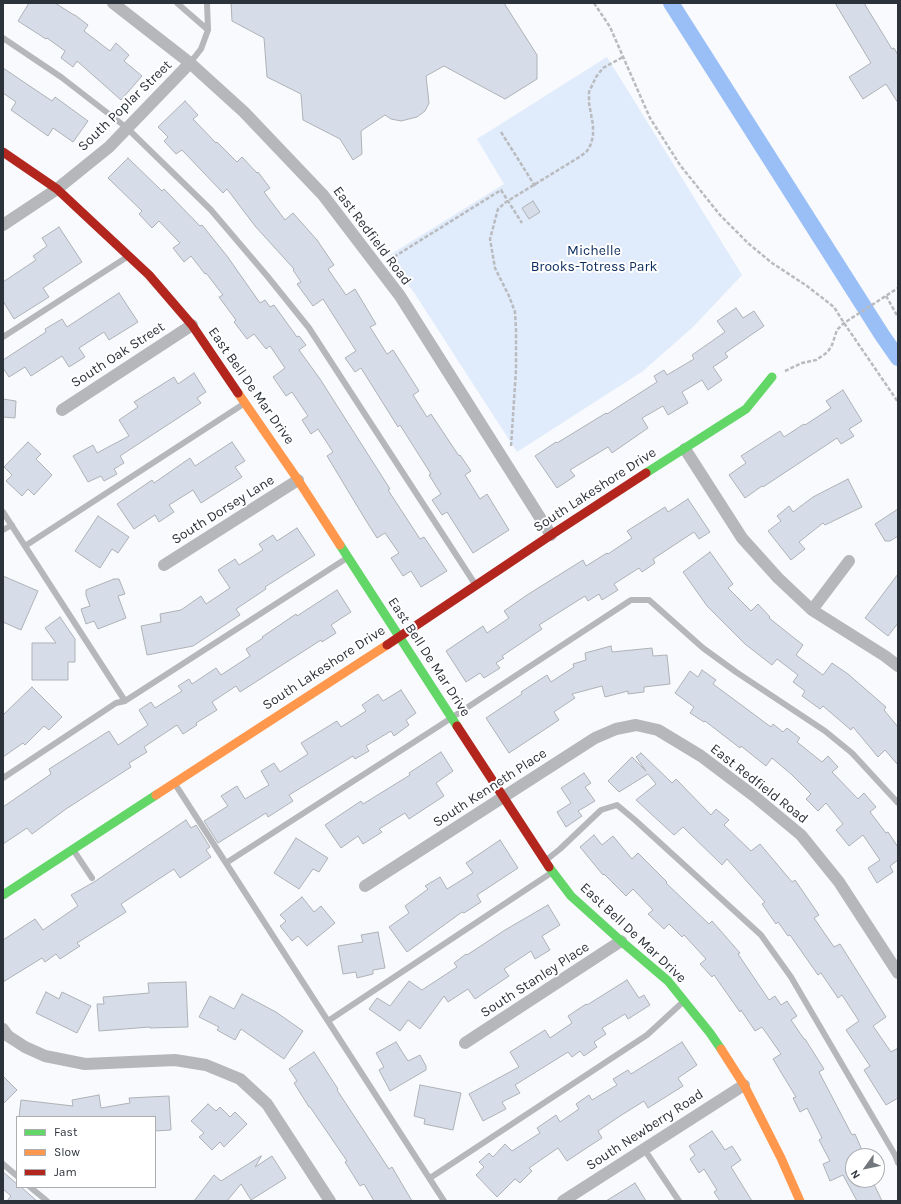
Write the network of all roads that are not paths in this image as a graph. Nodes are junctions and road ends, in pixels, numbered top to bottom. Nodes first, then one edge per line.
1 (113, 3) edge
2 (177, 3) edge
3 (207, 3) edge
4 (208, 30) junction
5 (3, 38) edge
6 (190, 63) junction
7 (127, 128) junction
8 (3, 152) edge
9 (57, 189) junction
10 (3, 225) edge
11 (128, 256) junction
12 (192, 325) junction
13 (3, 337) edge
14 (772, 377) road end
15 (245, 402) junction
16 (62, 410) dead end
17 (685, 449) junction
18 (298, 480) junction
19 (3, 512) edge
20 (12, 525) junction
21 (3, 530) edge
22 (551, 535) junction
23 (25, 546) junction
24 (348, 557) junction
25 (849, 561) dead end
26 (164, 565) dead end
27 (476, 585) junction
28 (812, 610) junction
29 (400, 636) junction
30 (898, 666) edge
31 (126, 701) junction
32 (452, 718) junction
33 (636, 725) joint
34 (3, 778) edge
35 (174, 783) junction
36 (502, 797) junction
37 (898, 803) edge
38 (73, 849) junction
39 (544, 861) junction
40 (226, 863) junction
41 (552, 872) junction
42 (92, 878) dead end
43 (365, 886) dead end
44 (3, 895) edge
45 (621, 941) junction
46 (898, 973) edge
47 (684, 1001) junction
48 (328, 1021) junction
49 (3, 1029) edge
50 (465, 1043) dead end
51 (744, 1085) junction
52 (644, 1149) junction
53 (898, 1163) edge
54 (3, 1164) edge
55 (16, 1175) edge
56 (430, 1178) junction
57 (31, 1188) edge
58 (47, 1201) edge
59 (330, 1201) edge
60 (444, 1201) edge
61 (563, 1201) edge
62 (679, 1201) edge
63 (800, 1201) edge

1 - 6 street, East Redfield Road
2 - 4 lane
3 - 4 lane
4 - 6 lane
5 - 7 lane
6 - 7 street, South Poplar Street
6 - 22 street, East Redfield Road
7 - 9 street, South Poplar Street
7 - 27 lane
8 - 9 street, East Bell De Mar Drive
9 - 10 street, South Poplar Street
9 - 11 street, East Bell De Mar Drive
11 - 12 street, East Bell De Mar Drive
11 - 13 lane
12 - 15 street, East Bell De Mar Drive
12 - 16 street, South Oak Street
14 - 17 street, South Lakeshore Drive
15 - 18 street, East Bell De Mar Drive
15 - 23 lane
17 - 22 street, South Lakeshore Drive
17 - 28 street
18 - 24 street, East Bell De Mar Drive
18 - 26 street, South Dorsey Lane
19 - 20 lane
20 - 21 lane
20 - 23 lane
22 - 27 street, South Lakeshore Drive
23 - 31 lane
24 - 29 street, East Bell De Mar Drive
24 - 31 lane
25 - 28 street
27 - 29 street, South Lakeshore Drive
28 - 30 street
29 - 32 street, East Bell De Mar Drive
29 - 35 street, South Lakeshore Drive
31 - 34 lane
32 - 36 street, East Bell De Mar Drive
32 - 37 lane
32 - 40 lane
33 - 36 street, South Kenneth Place
33 - 46 street, East Redfield Road
35 - 38 street, South Lakeshore Drive
35 - 40 lane
36 - 39 street, East Bell De Mar Drive
36 - 43 street, South Kenneth Place
38 - 42 lane
38 - 44 street, South Lakeshore Drive
39 - 41 street, East Bell De Mar Drive
39 - 53 lane
40 - 48 lane
41 - 45 street, East Bell De Mar Drive
41 - 48 lane
45 - 47 street, East Bell De Mar Drive
45 - 50 street, South Stanley Place
47 - 51 street, East Bell De Mar Drive
47 - 56 lane
48 - 56 lane
49 - 59 street
51 - 52 street, South Newberry Road
51 - 63 street, East Bell De Mar Drive
52 - 61 street, South Newberry Road
52 - 62 lane
54 - 55 lane
56 - 60 lane
57 - 58 lane

